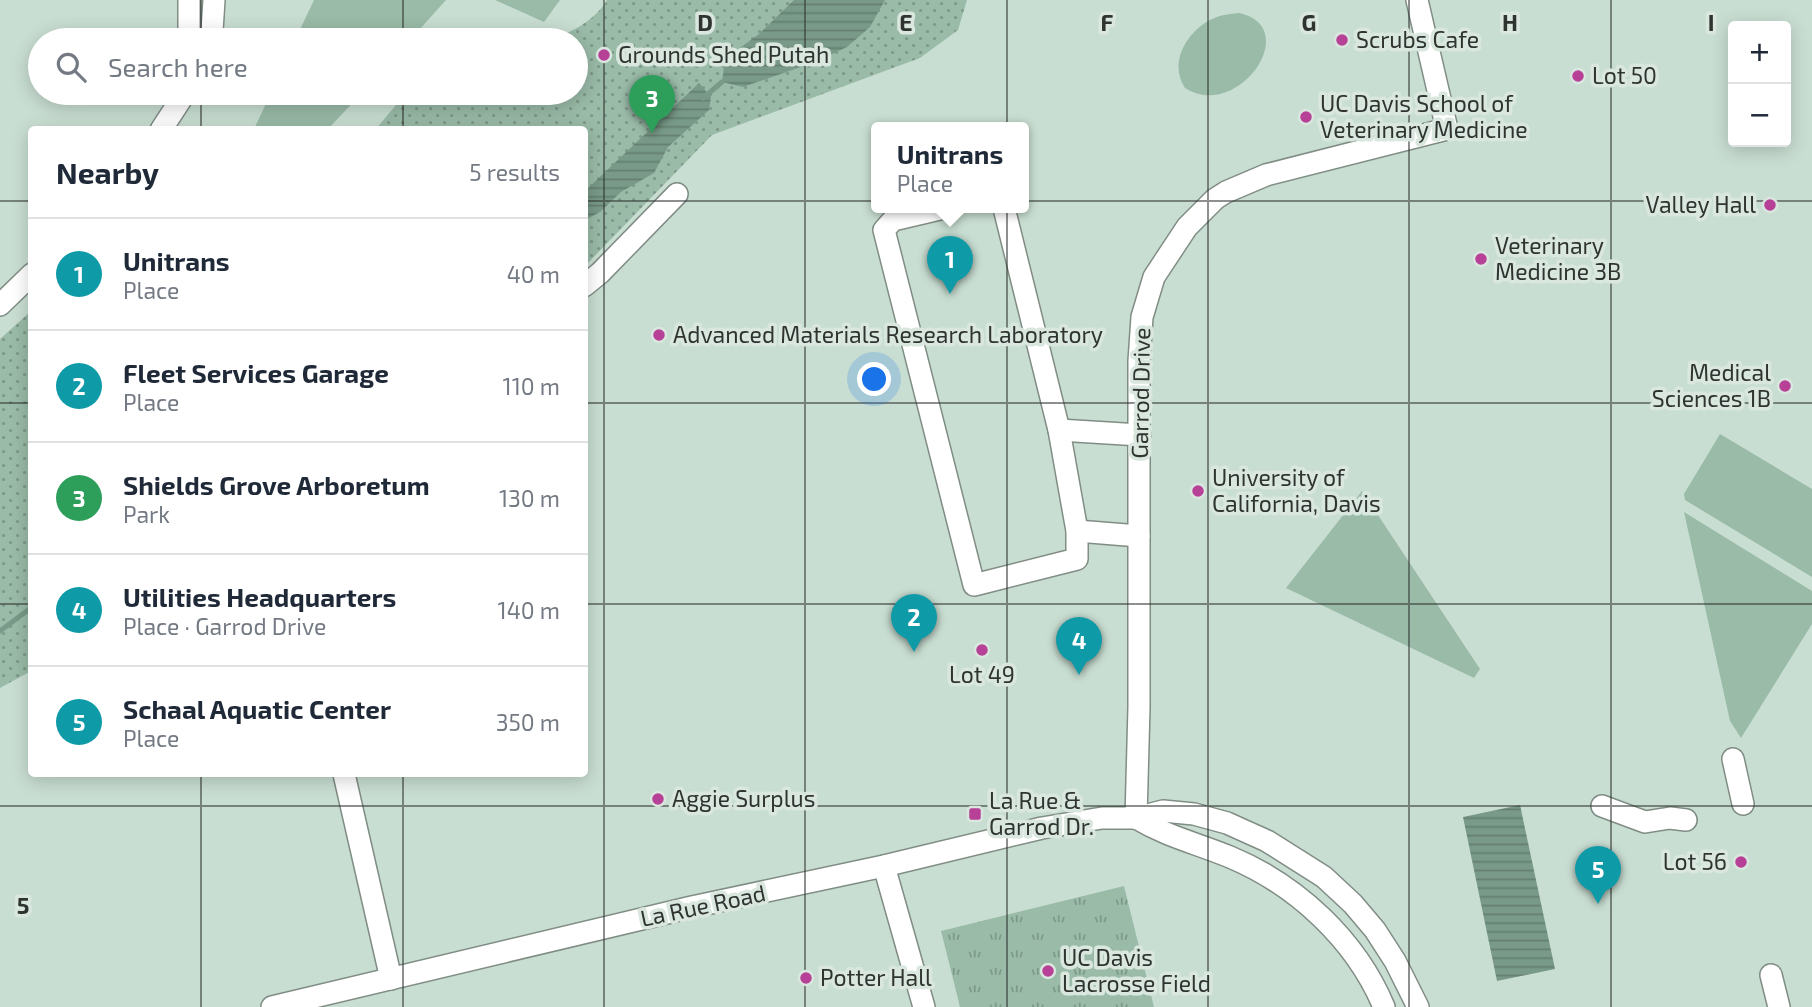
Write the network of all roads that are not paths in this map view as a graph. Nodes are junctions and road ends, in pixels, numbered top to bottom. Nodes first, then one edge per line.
1 (189, 0) edge
2 (215, 0) edge
3 (1417, 0) edge
4 (189, 28) edge
5 (212, 28) edge
6 (169, 105) edge
7 (177, 105) edge
8 (162, 126) edge
9 (164, 126) edge
10 (677, 194) dead end
11 (922, 213) edge
12 (1005, 213) edge
13 (28, 278) edge
14 (588, 283) edge
15 (0, 305) edge
16 (1059, 430) junction
17 (1140, 435) junction
18 (1077, 531) junction
19 (1139, 536) junction
20 (1732, 759) dead end
21 (345, 777) edge
22 (1743, 804) dead end
23 (1602, 806) dead end
24 (1136, 818) junction
25 (1686, 820) dead end
26 (884, 866) junction
27 (1771, 975) dead end
28 (391, 979) junction
29 (272, 1007) edge
30 (924, 1007) edge
31 (1384, 1007) edge
32 (1418, 1007) edge
33 (1779, 1007) edge

1 - 4 street
2 - 5 street
3 - 17 street, Garrod Drive
6 - 8 street
7 - 9 street
10 - 14 street
11 - 18 street
12 - 16 street
13 - 15 street
16 - 17 street
16 - 18 street
17 - 19 street, Garrod Drive
18 - 19 street
19 - 24 street, Garrod Drive
20 - 22 street
21 - 28 street
23 - 25 street
24 - 26 street, La Rue Road
24 - 31 street, La Rue Road
24 - 32 street, La Rue Road
26 - 28 street, La Rue Road
26 - 30 street
27 - 33 street
28 - 29 street, La Rue Road

